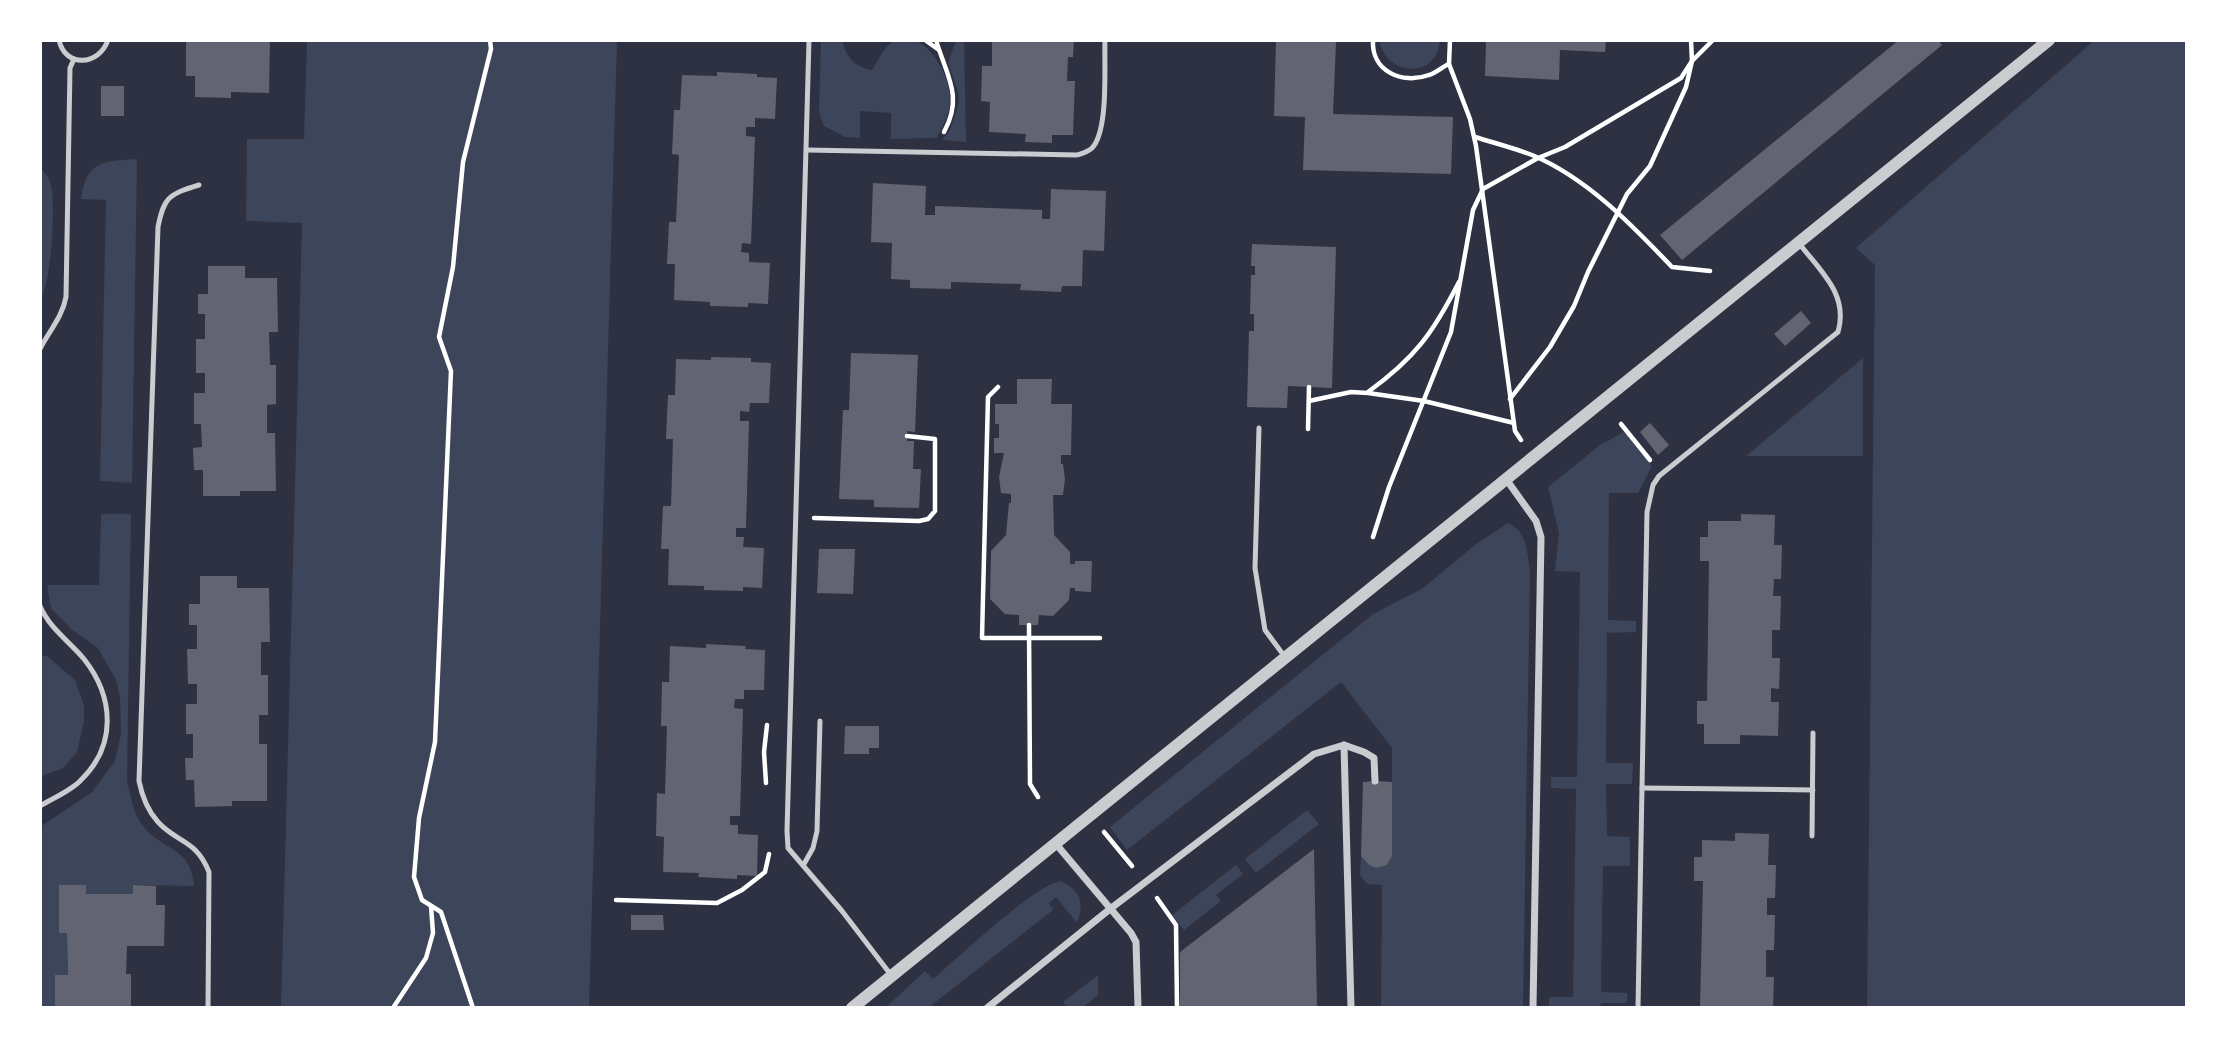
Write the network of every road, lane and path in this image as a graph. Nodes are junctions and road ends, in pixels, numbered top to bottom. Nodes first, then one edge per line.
1 (59, 40) edge
2 (108, 40) edge
3 (490, 40) edge
4 (809, 40) edge
5 (925, 40) edge
6 (936, 40) edge
7 (1104, 40) edge
8 (1373, 40) edge
9 (1450, 40) edge
10 (1691, 40) edge
11 (1713, 40) edge
12 (2049, 40) edge
13 (939, 50) junction
14 (74, 59) junction
15 (1692, 61) junction
16 (1449, 64) junction
17 (1474, 136) junction
18 (807, 150) junction
19 (934, 152) junction
20 (1538, 158) junction
21 (199, 185) dead end
22 (1483, 189) junction
23 (1618, 215) junction
24 (1798, 242) junction
25 (1710, 271) dead end
26 (1462, 275) junction
27 (40, 349) edge
28 (998, 387) dead end
29 (1309, 387) dead end
30 (1367, 393) junction
31 (1510, 399) junction
32 (1309, 401) junction
33 (1424, 401) junction
34 (1514, 423) junction
35 (1259, 428) dead end
36 (1308, 429) dead end
37 (907, 436) dead end
38 (1524, 443) dead end
39 (1506, 478) junction
40 (796, 518) junction
41 (1373, 537) dead end
42 (40, 606) edge
43 (1029, 625) dead end
44 (1030, 638) junction
45 (1100, 638) dead end
46 (1285, 657) junction
47 (768, 721) dead end
48 (820, 721) dead end
49 (1813, 733) dead end
50 (1345, 745) junction
51 (1375, 781) dead end
52 (1642, 788) junction
53 (1812, 790) junction
54 (766, 793) dead end
55 (1038, 797) dead end
56 (40, 806) edge
57 (1812, 836) dead end
58 (1056, 844) junction
59 (769, 845) dead end
60 (804, 863) junction
61 (616, 900) dead end
62 (431, 906) junction
63 (1110, 909) junction
64 (891, 975) junction
65 (208, 1008) edge
66 (393, 1008) edge
67 (473, 1008) edge
68 (852, 1008) edge
69 (987, 1008) edge
70 (1138, 1008) edge
71 (1351, 1008) edge
72 (1533, 1008) edge
73 (1638, 1008) edge

1 - 14 lane
2 - 14 lane
3 - 62 path
4 - 18 lane
5 - 13 path
6 - 13 path
7 - 19 lane
8 - 16 path
9 - 16 path
10 - 15 path
11 - 15 path
12 - 24 street
13 - 19 path
14 - 27 lane
15 - 20 path
15 - 23 path
16 - 17 path
17 - 20 path
17 - 22 path
18 - 19 lane
18 - 40 lane
20 - 22 path
20 - 23 path
21 - 65 lane
22 - 26 path
22 - 31 path
23 - 25 path
23 - 31 path
24 - 39 street
24 - 52 lane
26 - 30 path
26 - 33 path
28 - 44 path
29 - 32 path
30 - 32 path
30 - 33 path
31 - 34 path
32 - 36 path
33 - 34 path
33 - 41 path
34 - 38 path
35 - 46 lane
37 - 40 path
39 - 46 street
39 - 72 street
40 - 60 lane
42 - 56 lane
43 - 44 path
44 - 45 path
44 - 55 path
46 - 58 street
47 - 54 path
48 - 60 lane
49 - 53 lane
50 - 51 street
50 - 63 street
50 - 71 street
52 - 53 lane
52 - 73 lane
53 - 57 lane
58 - 63 street
58 - 64 street
59 - 61 path
60 - 64 lane
62 - 66 path
62 - 67 path
63 - 69 street
63 - 70 street
64 - 68 street

